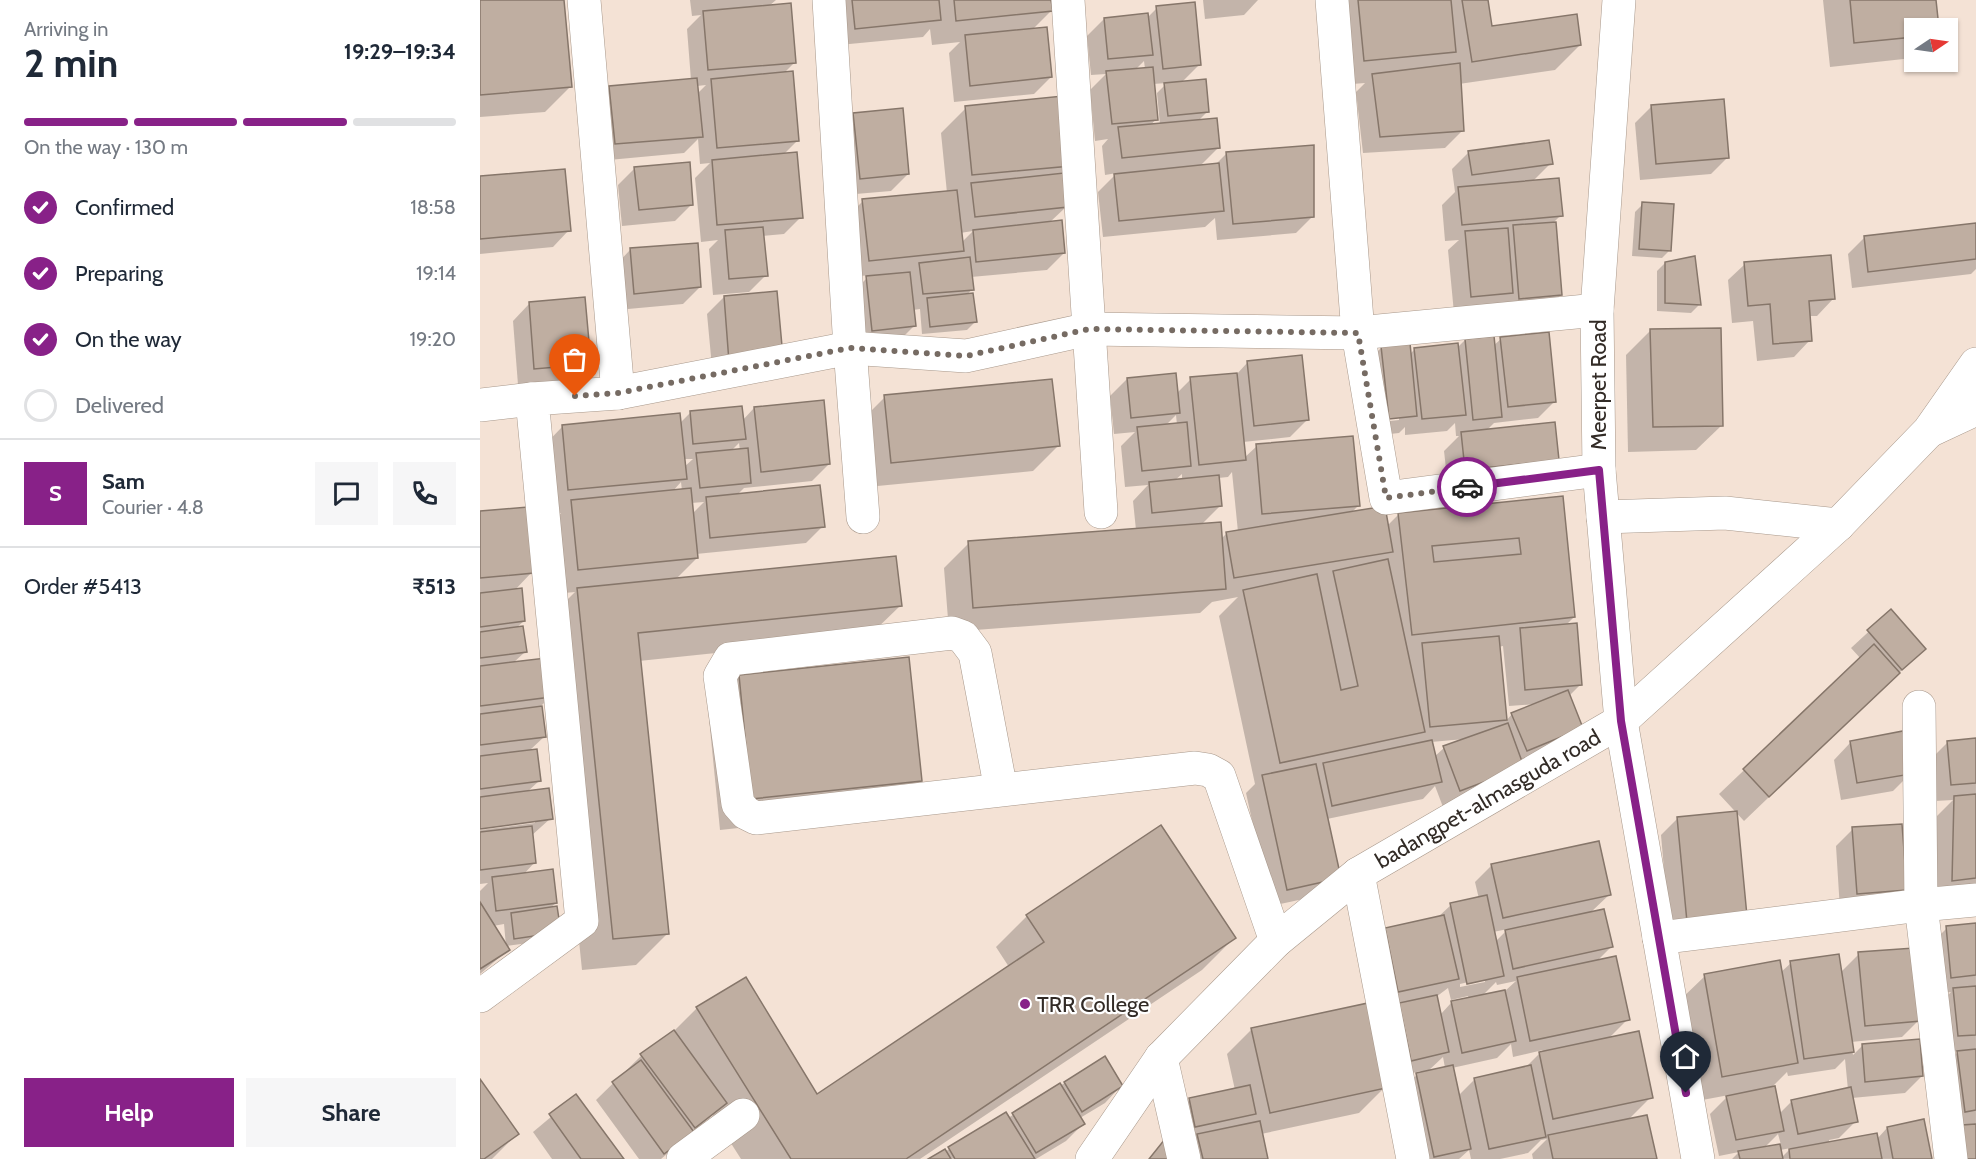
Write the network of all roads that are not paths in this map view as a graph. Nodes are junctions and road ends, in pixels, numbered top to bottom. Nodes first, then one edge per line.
1 (584, 0) edge
2 (829, 0) edge
3 (1068, 0) edge
4 (1332, 0) edge
5 (1619, 0) edge
6 (1598, 310) junction
7 (1089, 329) junction
8 (1358, 333) junction
9 (850, 348) junction
10 (1976, 364) edge
11 (618, 393) junction
12 (532, 399) junction
13 (480, 405) edge
14 (1976, 409) edge
15 (1929, 431) junction
16 (1599, 470) junction
17 (1101, 512) dead end
18 (863, 517) dead end
19 (1603, 517) junction
20 (1838, 525) junction
21 (1919, 707) dead end
22 (1621, 721) junction
23 (1001, 790) junction
24 (1358, 874) junction
25 (1976, 900) edge
26 (1921, 905) junction
27 (1659, 938) junction
28 (1276, 941) junction
29 (480, 996) edge
30 (1161, 1058) junction
31 (743, 1115) dead end
32 (683, 1159) edge
33 (1092, 1159) edge
34 (1184, 1159) edge
35 (1413, 1159) edge
36 (1698, 1159) edge
37 (1951, 1159) edge

1 - 11 street
2 - 9 street
3 - 7 street
4 - 8 street
5 - 6 street, Meerpet Road
6 - 8 street
6 - 16 street, Meerpet Road
7 - 8 street
7 - 9 street
7 - 17 street
8 - 16 street
9 - 11 street
9 - 18 street
10 - 15 street, badangpet-almasguda road
11 - 12 street
12 - 13 street
12 - 29 street
14 - 15 street, badangpet-almasguda road
15 - 20 street, badangpet-almasguda road
16 - 19 street, Meerpet Road
19 - 20 street
19 - 22 street, Meerpet Road
20 - 22 street, badangpet-almasguda road
21 - 26 street
22 - 24 street, badangpet-almasguda road
22 - 27 street, Meerpet Road
23 - 23 street
23 - 28 street
24 - 28 street, badangpet-almasguda road
24 - 35 street
25 - 26 street
26 - 27 street
26 - 37 street
27 - 36 street, Meerpet Road
28 - 30 street, badangpet-almasguda road
30 - 33 street, badangpet-almasguda road
30 - 34 street
31 - 32 street

